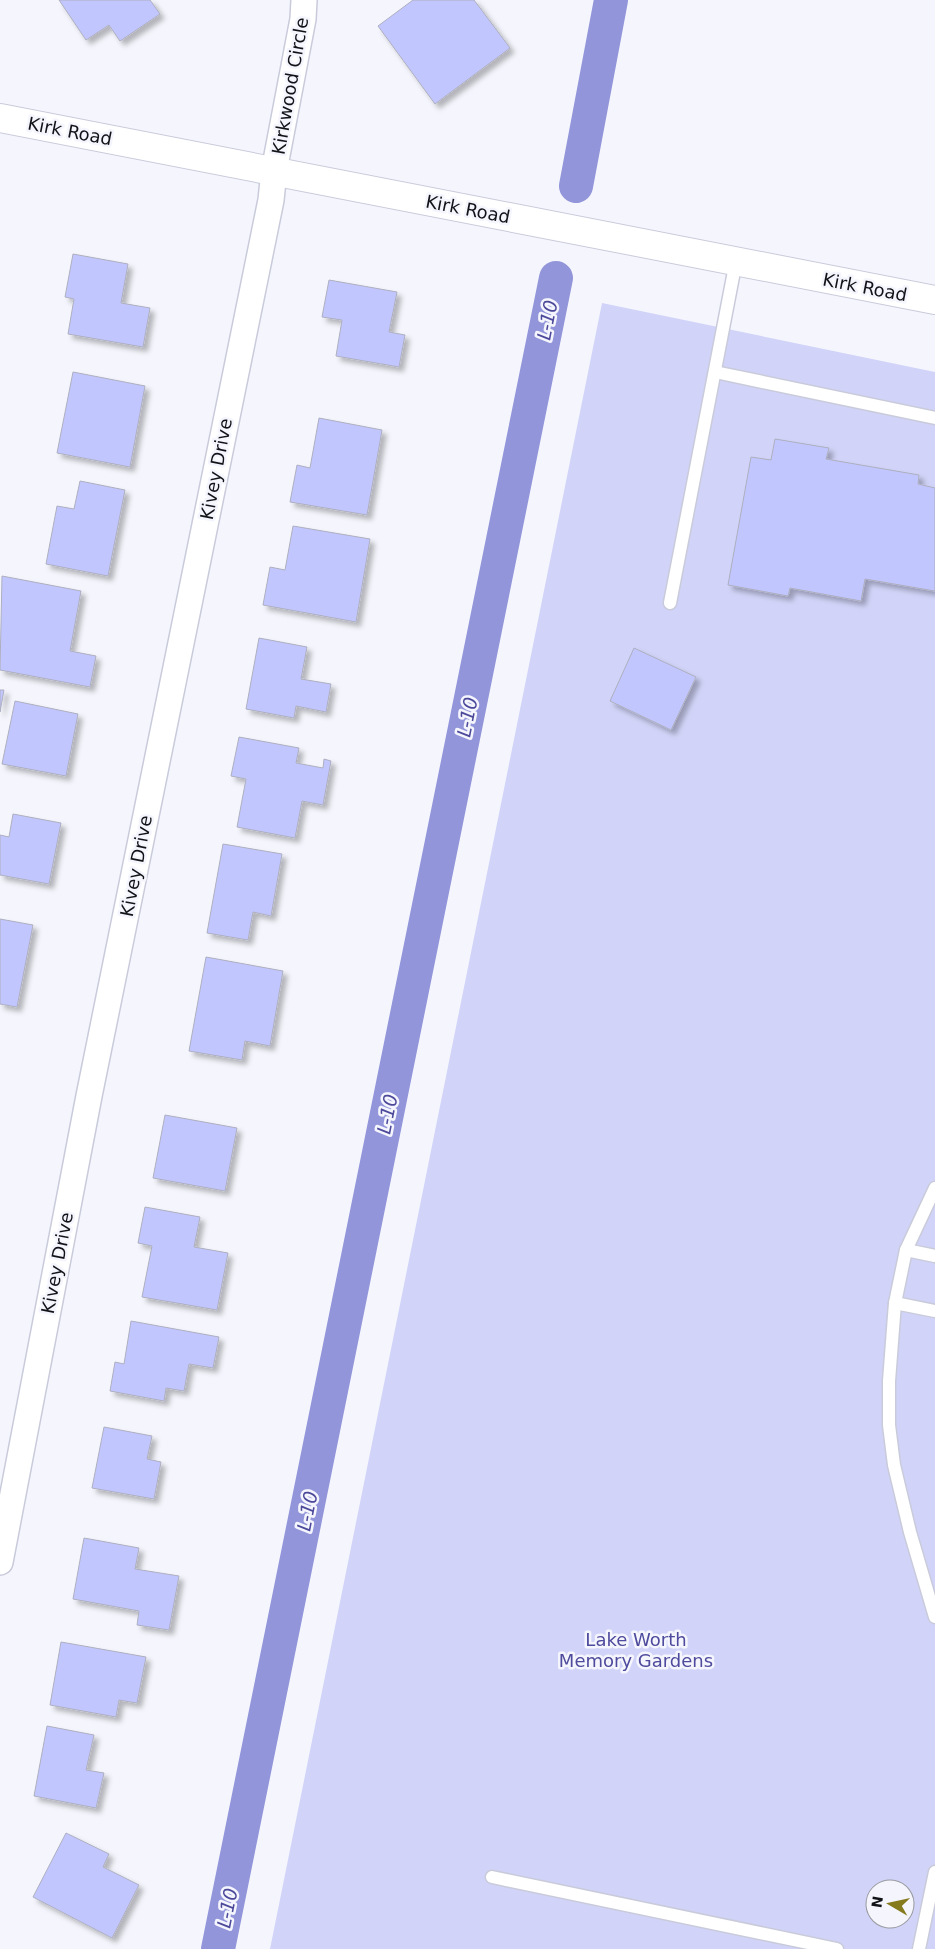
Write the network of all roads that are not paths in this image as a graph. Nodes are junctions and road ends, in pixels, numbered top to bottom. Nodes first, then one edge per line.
1 (304, 0) edge
2 (0, 118) edge
3 (274, 171) junction
4 (736, 261) junction
5 (935, 300) edge
6 (715, 372) junction
7 (935, 418) edge
8 (670, 603) dead end
9 (935, 1188) edge
10 (906, 1250) junction
11 (935, 1256) edge
12 (895, 1303) junction
13 (935, 1312) edge
14 (0, 1562) edge
15 (935, 1617) edge
16 (935, 1872) edge
17 (492, 1877) dead end
18 (837, 1949) edge
19 (919, 1949) edge

1 - 3 street, Kirkwood Circle
2 - 3 street, Kirk Road
3 - 4 street, Kirk Road
3 - 14 street, Kivey Drive
4 - 5 street, Kirk Road
4 - 6 lane
6 - 7 lane
6 - 8 lane
9 - 10 lane
10 - 11 lane
10 - 12 lane
12 - 13 lane
12 - 15 lane
16 - 19 lane
17 - 18 lane

